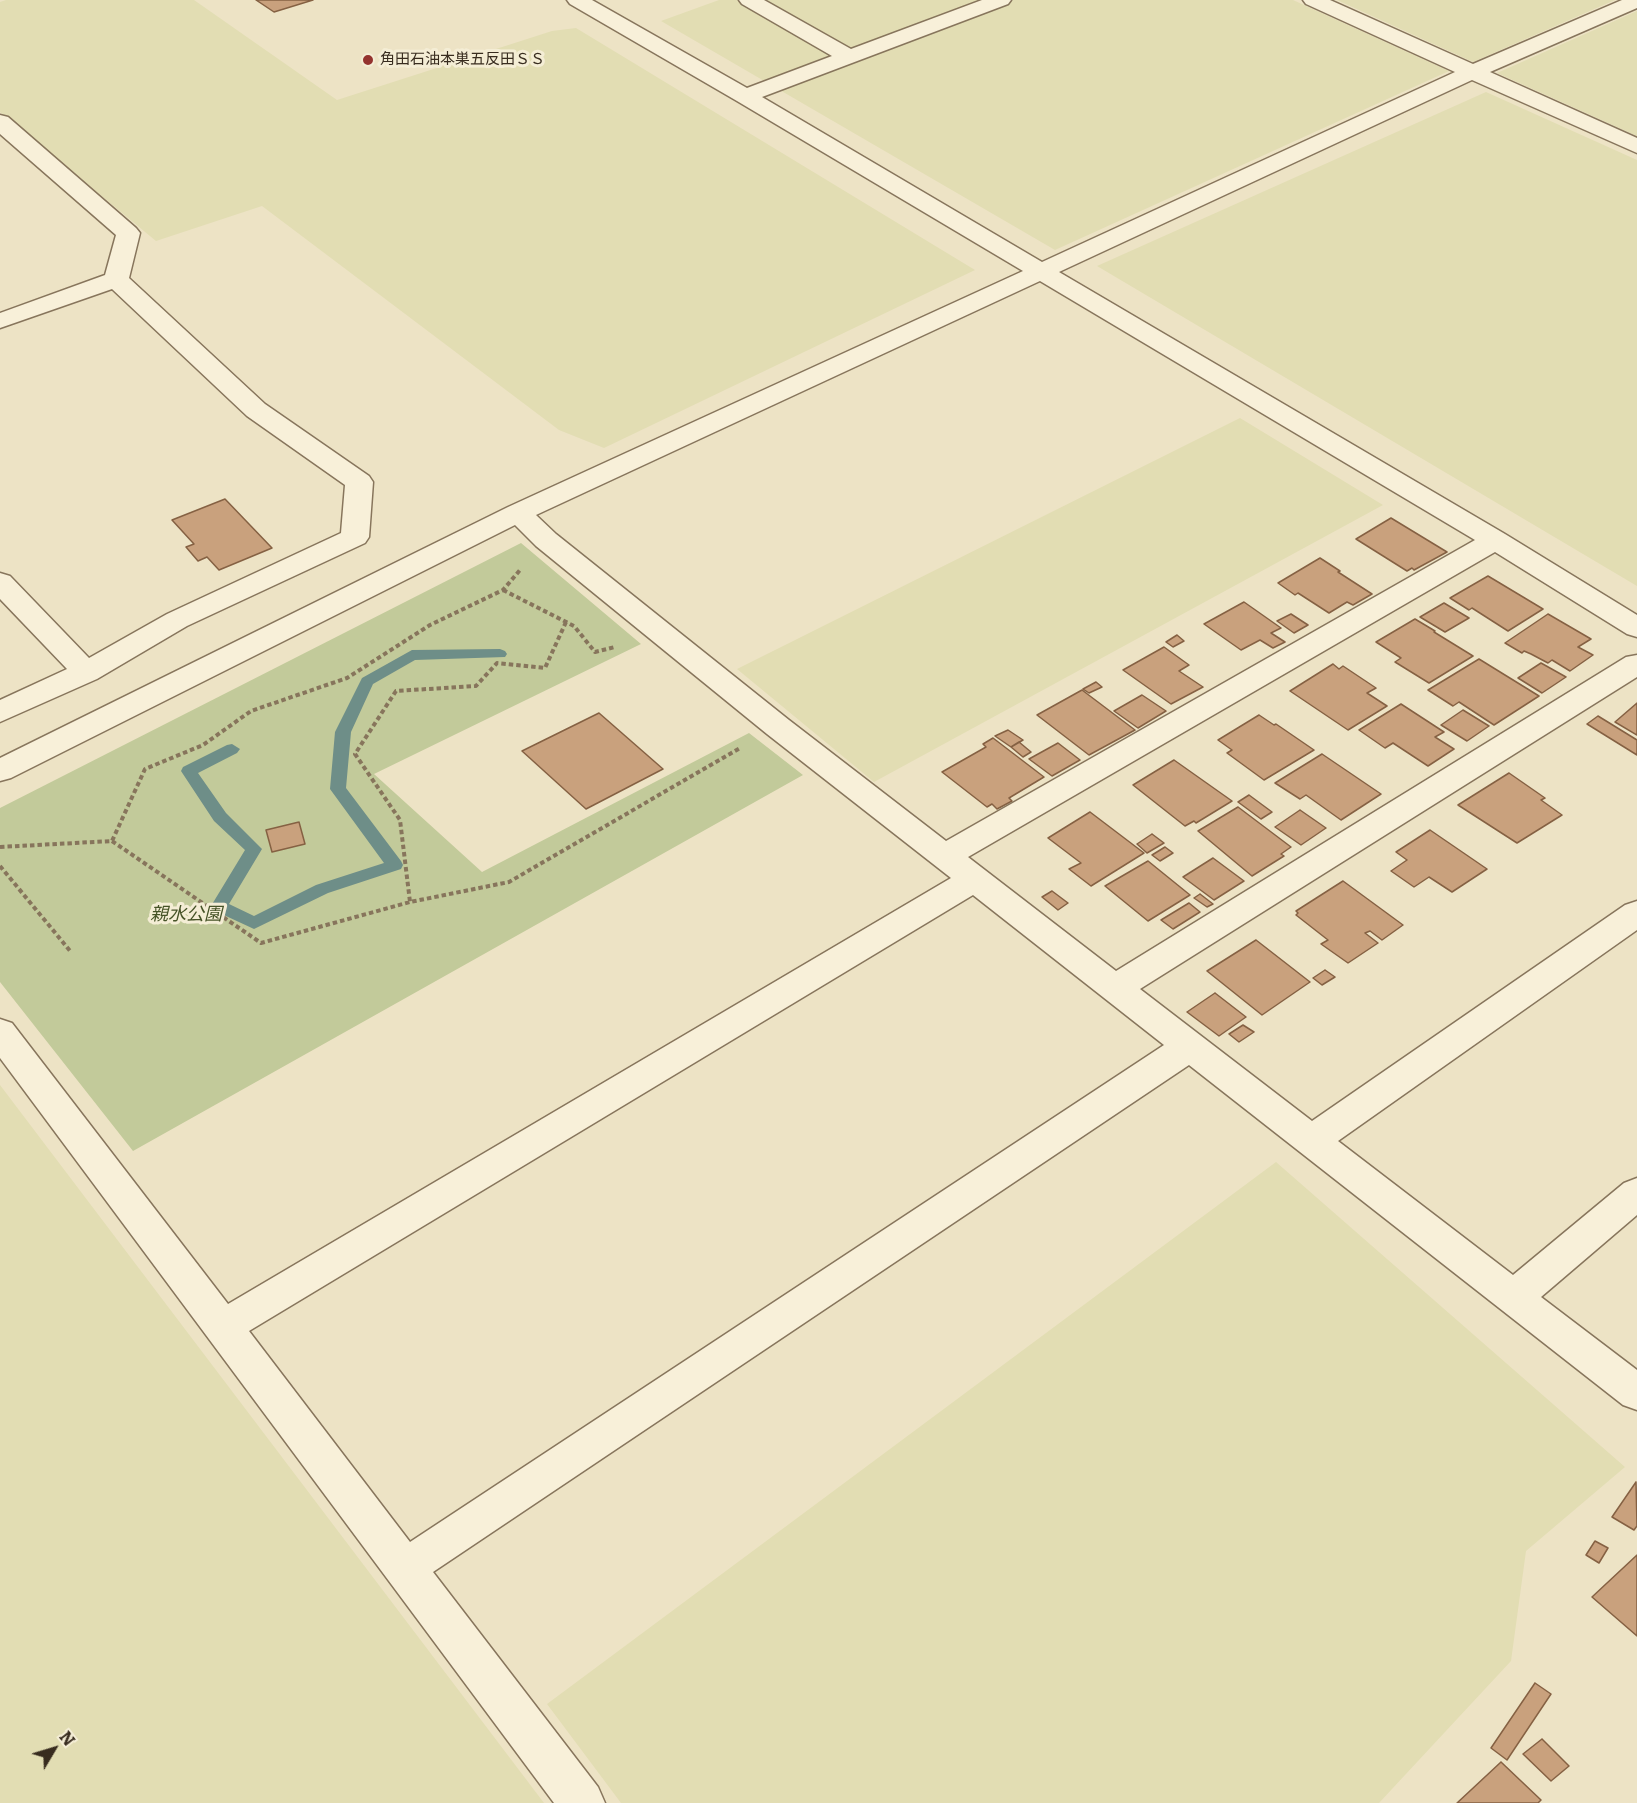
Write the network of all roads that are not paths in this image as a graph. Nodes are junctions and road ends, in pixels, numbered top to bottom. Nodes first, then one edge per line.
1 (577, 0) edge
2 (749, 0) edge
3 (1001, 0) edge
4 (1312, 0) edge
5 (1637, 1) edge
6 (849, 57) junction
7 (1472, 72) junction
8 (745, 96) junction
9 (0, 122) edge
10 (1637, 146) edge
11 (1039, 271) junction
12 (116, 279) junction
13 (0, 321) edge
14 (518, 513) junction
15 (1495, 540) junction
16 (0, 582) edge
17 (1637, 628) edge
18 (1637, 664) edge
19 (86, 672) junction
20 (0, 712) edge
21 (0, 771) edge
22 (945, 856) junction
23 (975, 879) junction
24 (1637, 913) edge
25 (1115, 988) junction
26 (0, 1032) edge
27 (1190, 1046) junction
28 (1312, 1140) junction
29 (1637, 1193) edge
30 (1514, 1298) junction
31 (223, 1326) junction
32 (1637, 1393) edge
33 (405, 1568) junction
34 (582, 1803) edge

1 - 8 street
2 - 6 street
3 - 6 street
4 - 7 street
5 - 7 street
6 - 8 street
7 - 10 street
7 - 11 street
8 - 11 street
9 - 12 street
11 - 14 street
11 - 15 street
12 - 13 street
12 - 19 street
14 - 21 street
14 - 22 street
15 - 17 street
15 - 22 street
16 - 19 street
18 - 25 street
19 - 20 street
22 - 23 street
23 - 25 street
23 - 31 street
24 - 28 street
25 - 27 street
26 - 31 street
27 - 28 street
27 - 33 street
28 - 30 street
29 - 30 street
30 - 32 street
31 - 33 street
33 - 34 street

